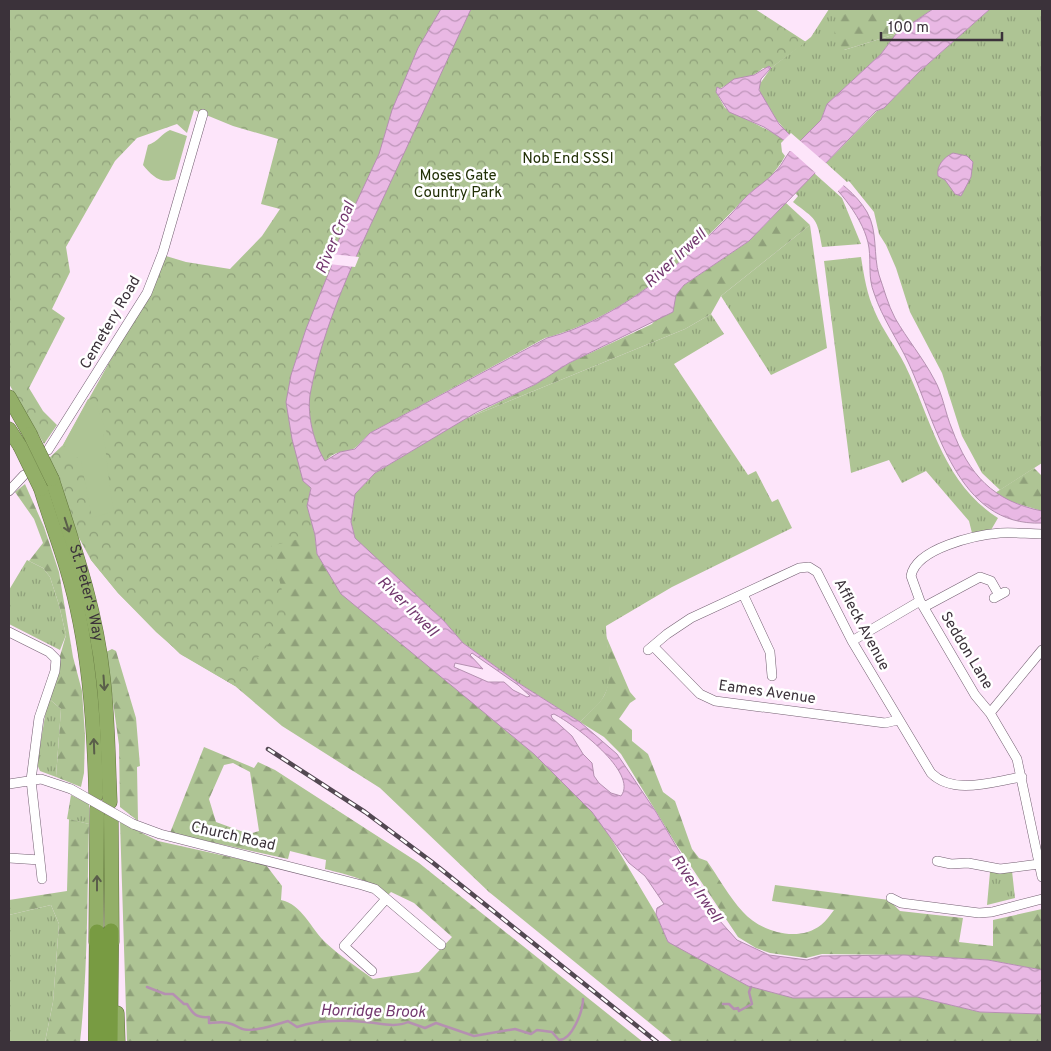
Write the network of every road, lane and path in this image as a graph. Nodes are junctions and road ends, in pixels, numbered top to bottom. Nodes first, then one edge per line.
1 (203, 114) dead end
2 (9, 397) edge
3 (9, 429) edge
4 (48, 450) dead end
5 (24, 475) dead end
6 (10, 487) edge
7 (1042, 534) edge
8 (744, 594) junction
9 (999, 595) dead end
10 (922, 604) junction
11 (9, 632) edge
12 (852, 641) junction
13 (651, 648) joint
14 (1042, 650) edge
15 (769, 670) dead end
16 (990, 713) junction
17 (898, 720) junction
18 (1022, 776) junction
19 (31, 780) junction
20 (9, 784) edge
21 (9, 858) edge
22 (40, 860) junction
23 (935, 860) dead end
24 (1039, 864) junction
25 (1042, 877) edge
26 (42, 879) dead end
27 (891, 898) dead end
28 (386, 899) junction
29 (1042, 899) edge
30 (104, 931) junction
31 (441, 945) dead end
32 (372, 971) dead end
33 (88, 1042) edge
34 (96, 1042) edge
35 (110, 1042) edge
36 (118, 1042) edge

1 - 4 street, Cemetery Road
2 -> 30 highway, St. Peter's Way, bridge
30 -> 3 highway, St. Peter's Way, bridge
5 - 6 street
7 - 10 street, Seddon Lane
8 - 12 street, Affleck Avenue
8 - 13 street, Affleck Avenue
8 - 15 street
9 - 10 street
10 - 12 street
10 - 16 street, Seddon Lane
11 - 19 street
12 - 17 street, Affleck Avenue
13 - 17 street, Eames Avenue
14 - 16 street
16 - 18 street, Seddon Lane
17 - 18 street, Affleck Avenue
18 - 24 street, Seddon Lane
19 - 20 street, Church Road
19 - 22 street
19 - 28 street, Church Road, bridge
21 - 22 street
22 - 26 street
23 - 24 street
24 - 25 street, Seddon Lane
27 - 29 street
28 - 31 street, Church Road
28 - 32 street
30 - 33 highway
30 - 34 highway, St. Peter's Way
30 - 35 highway
30 - 36 highway

